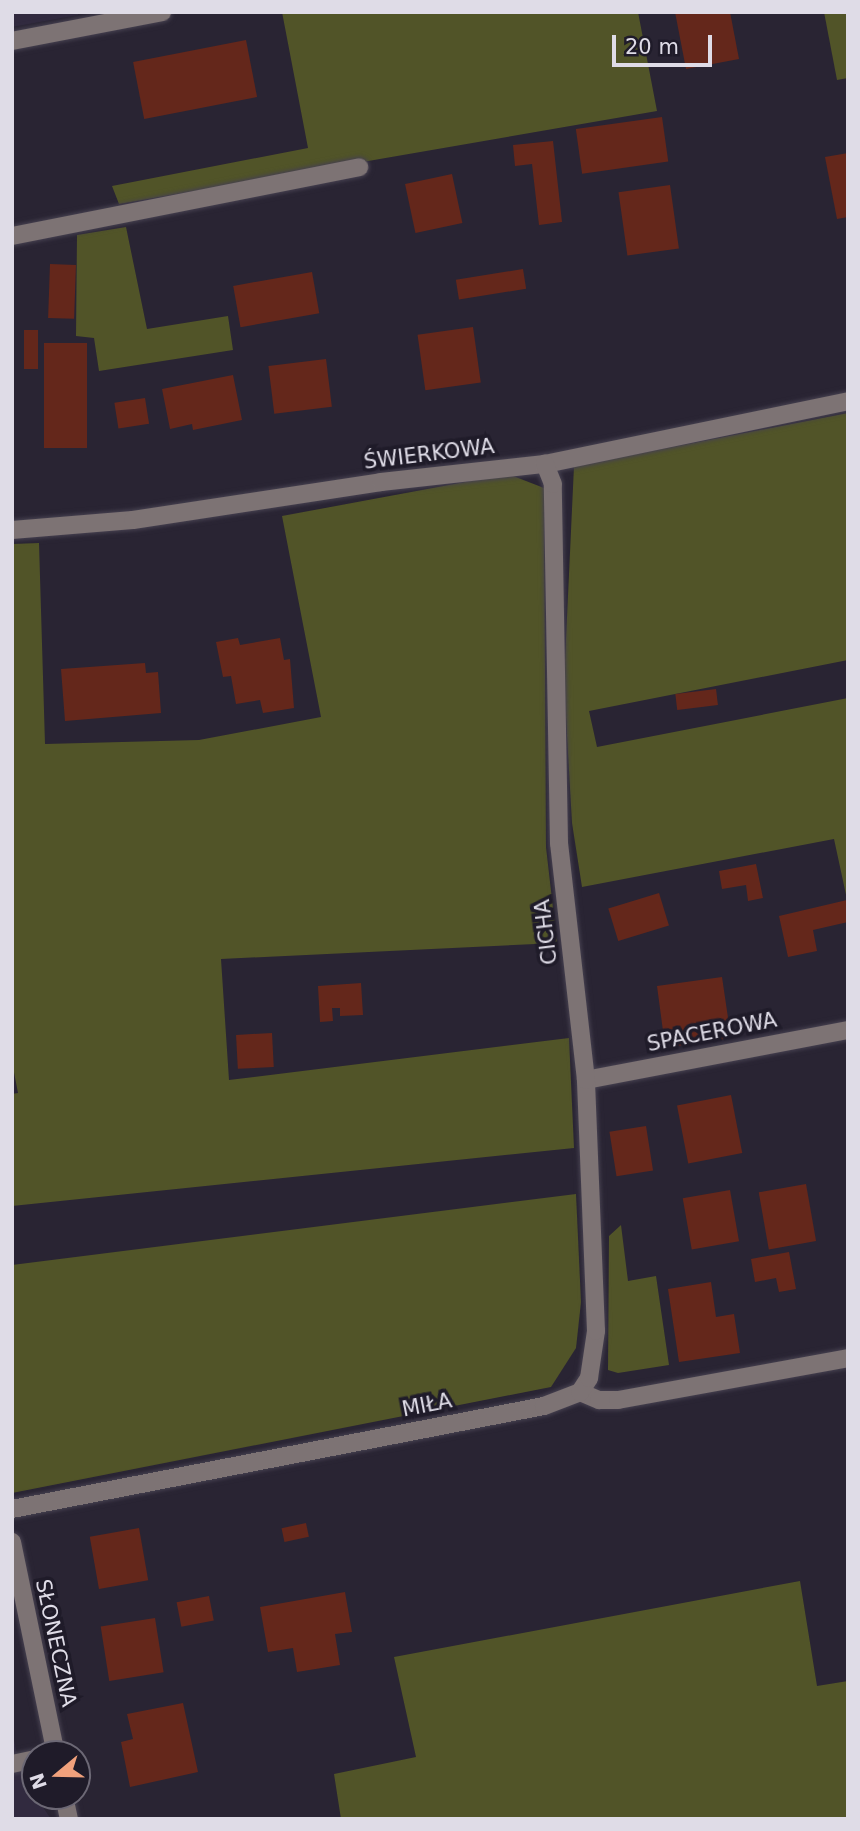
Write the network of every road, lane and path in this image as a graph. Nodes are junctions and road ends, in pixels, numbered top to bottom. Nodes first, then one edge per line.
1 (162, 12) edge
2 (12, 41) edge
3 (359, 167) dead end
4 (12, 236) edge
5 (848, 401) edge
6 (545, 464) junction
7 (12, 530) edge
8 (848, 1030) edge
9 (586, 1080) junction
10 (848, 1358) edge
11 (579, 1392) junction
12 (12, 1509) edge
13 (12, 1542) edge
14 (53, 1740) edge

1 - 2 street
3 - 4 street
5 - 6 street, ŚWIERKOWA
6 - 7 street, ŚWIERKOWA
6 - 9 street, CICHA
8 - 9 street, SPACEROWA
9 - 11 street, CICHA
10 - 11 street
11 - 12 street, MIŁA
13 - 14 street, SŁONECZNA

